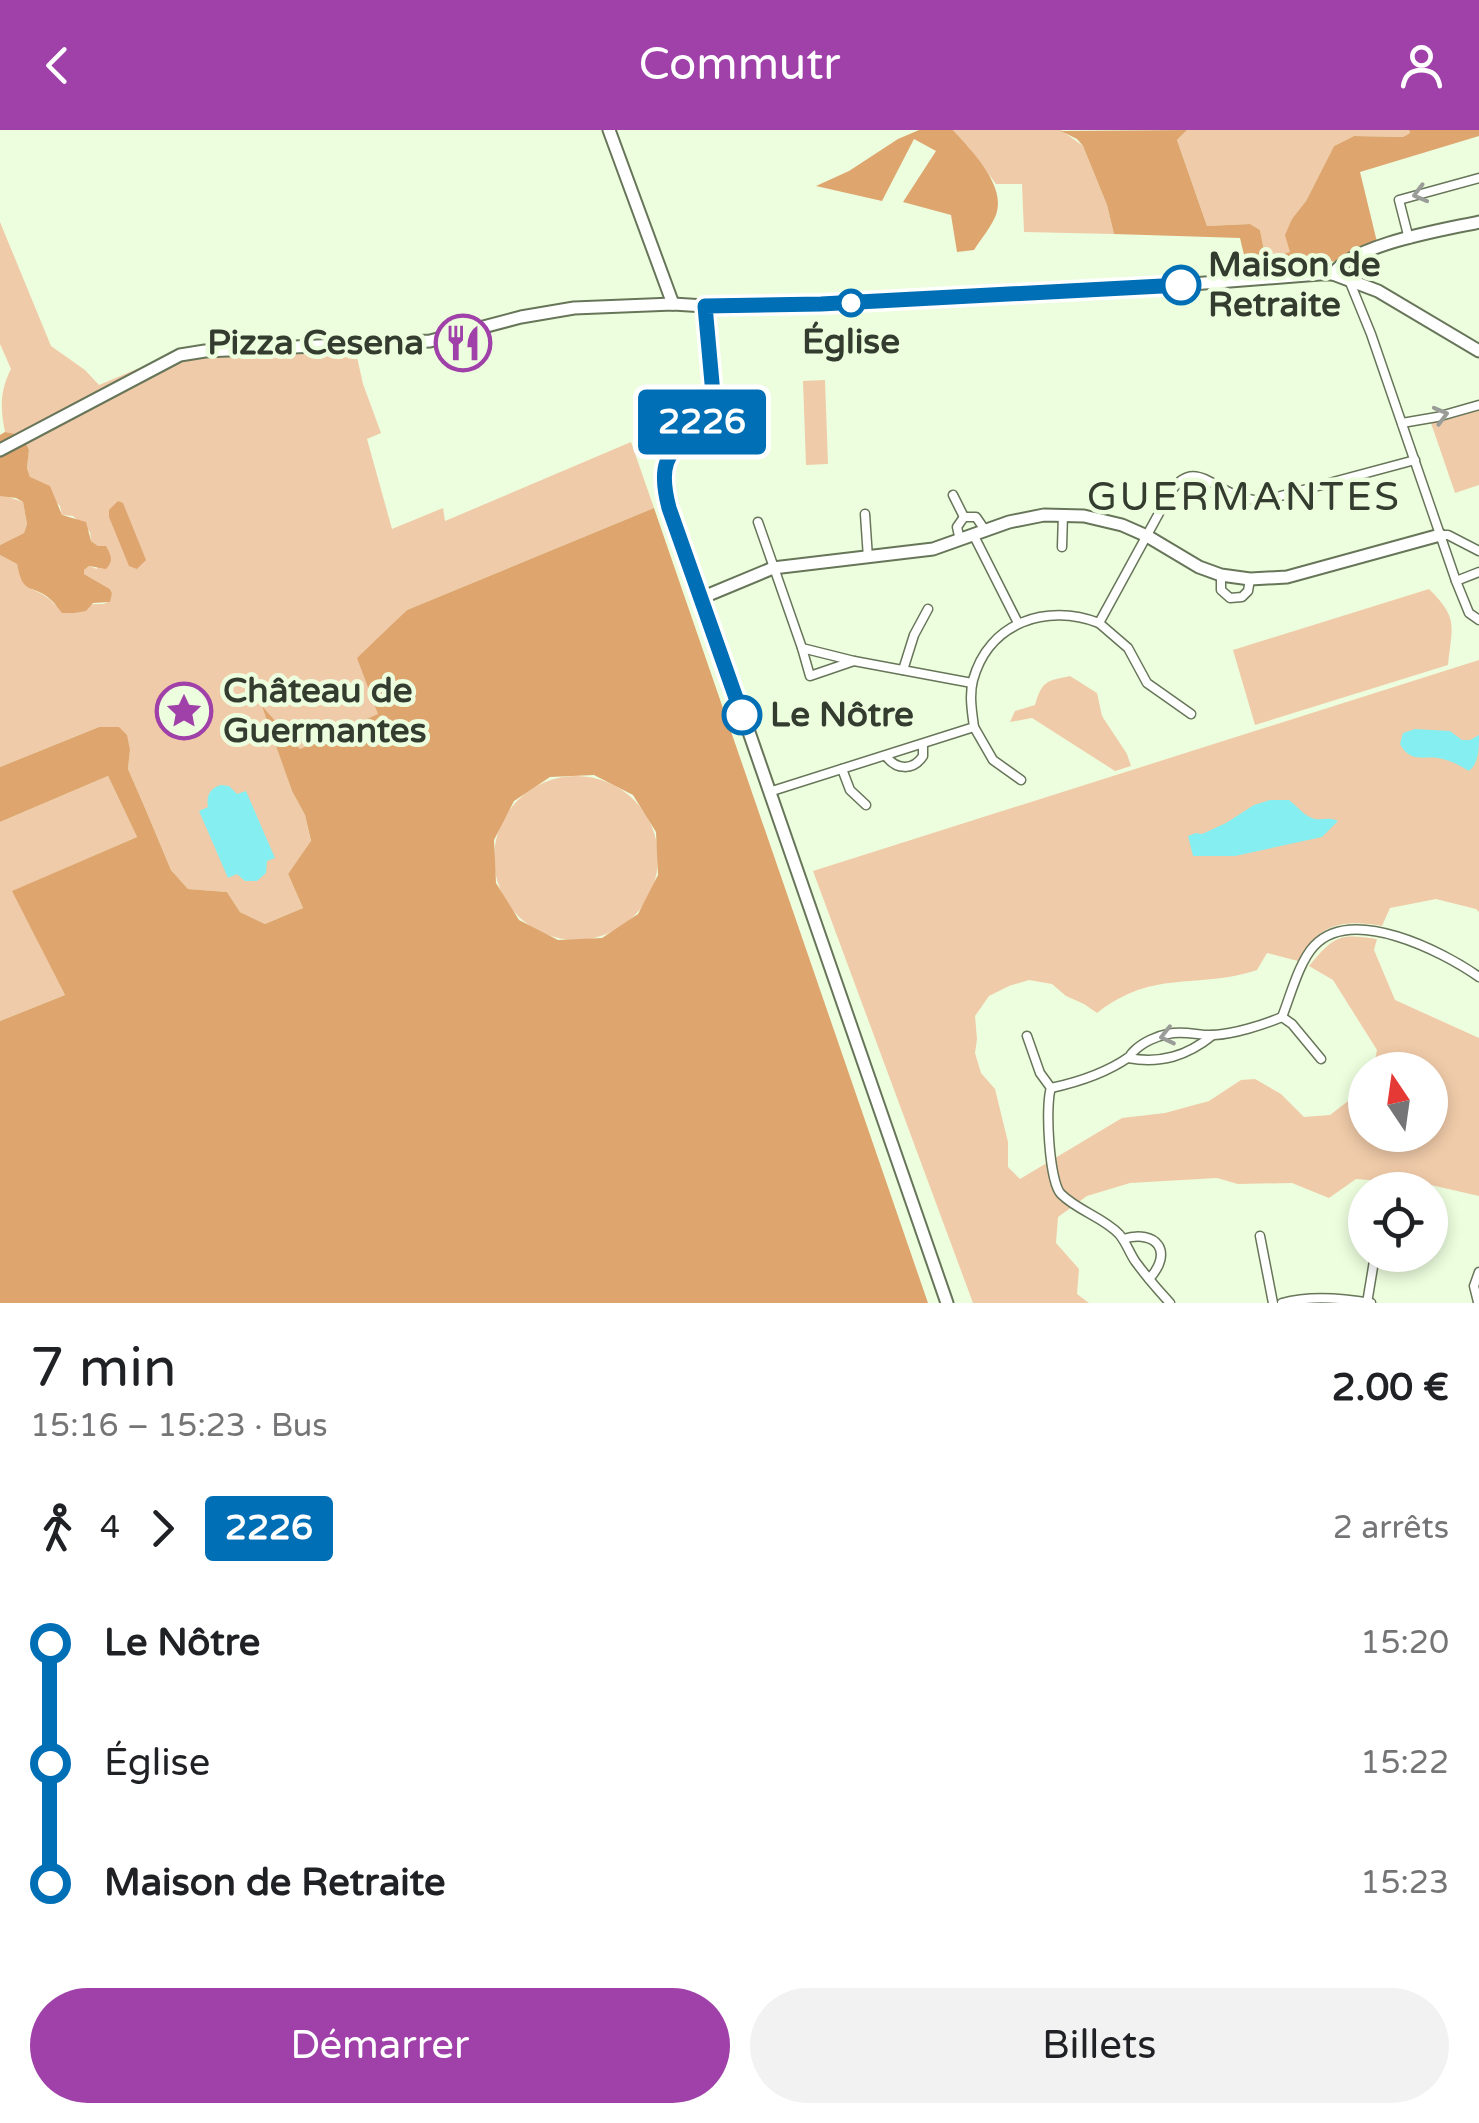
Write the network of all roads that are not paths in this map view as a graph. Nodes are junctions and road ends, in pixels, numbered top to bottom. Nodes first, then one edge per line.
1 (610, 130) edge
2 (1479, 178) edge
3 (1479, 222) edge
4 (1408, 238) junction
5 (1333, 274) junction
6 (1349, 280) junction
7 (673, 304) junction
8 (705, 306) junction
9 (1479, 352) edge
10 (1479, 405) edge
11 (701, 424) junction
12 (1402, 424) junction
13 (756, 439) dead end
14 (0, 450) edge
15 (1415, 460) junction
16 (953, 495) dead end
17 (865, 514) dead end
18 (1063, 514) junction
19 (964, 517) junction
20 (758, 522) dead end
21 (979, 532) junction
22 (1147, 536) junction
23 (1440, 536) junction
24 (960, 540) junction
25 (1062, 547) dead end
26 (1479, 551) edge
27 (868, 558) junction
28 (773, 568) junction
29 (1479, 572) edge
30 (1220, 575) junction
31 (1250, 579) junction
32 (1456, 581) junction
33 (701, 598) junction
34 (928, 608) dead end
35 (1479, 620) edge
36 (1018, 623) junction
37 (1099, 623) junction
38 (802, 648) junction
39 (854, 661) junction
40 (903, 670) junction
41 (972, 683) junction
42 (1190, 714) dead end
43 (974, 727) junction
44 (924, 744) junction
45 (886, 756) junction
46 (842, 769) junction
47 (1021, 780) dead end
48 (769, 792) junction
49 (866, 805) dead end
50 (1479, 977) edge
51 (1282, 1017) junction
52 (1213, 1035) junction
53 (1027, 1036) dead end
54 (1128, 1058) junction
55 (1321, 1059) dead end
56 (1051, 1088) junction
57 (1260, 1236) dead end
58 (1123, 1239) junction
59 (1373, 1272) edge
60 (1479, 1272) edge
61 (1149, 1279) junction
62 (1477, 1302) edge
63 (947, 1303) edge
64 (1170, 1303) edge
65 (1273, 1303) edge
66 (1282, 1303) edge
67 (1368, 1303) edge

1 - 7 main road
2 -> 4 street
3 - 4 main road
4 - 5 main road
5 - 6 main road
5 - 8 main road
6 - 9 main road
6 - 12 street
7 - 8 main road
7 - 14 main road
8 - 11 main road
12 -> 10 street
11 - 13 street
11 - 33 main road
12 - 15 street
15 - 22 street
15 - 23 street
16 - 19 street
17 - 27 street
18 - 21 main road
18 - 22 main road
18 - 25 street
19 - 21 street
19 - 24 street
20 - 28 street
21 - 24 main road
21 - 36 street
22 - 30 main road
22 - 37 street
23 - 26 street
23 - 31 main road
23 - 32 street
24 - 27 main road
27 - 28 main road
28 - 33 main road
28 - 38 street
29 - 32 street
30 - 31 main road
30 - 31 street
32 - 35 street
33 - 48 main road
34 - 40 street
36 - 37 street
36 - 41 street
37 - 42 street
38 - 39 street
38 - 39 street
39 - 40 street
40 - 41 street
41 - 43 street
43 - 44 street
43 - 47 street
44 - 45 street
44 - 45 street
45 - 46 street
46 - 48 street
46 - 49 street
48 - 63 main road
50 - 51 street
51 - 52 street
51 - 55 street
52 - 54 street
52 -> 54 street
53 - 56 street
54 - 56 street
56 - 58 street
57 - 65 street
58 - 61 street
58 - 61 street
59 - 67 street
60 - 62 street
61 - 64 street
66 - 67 street

